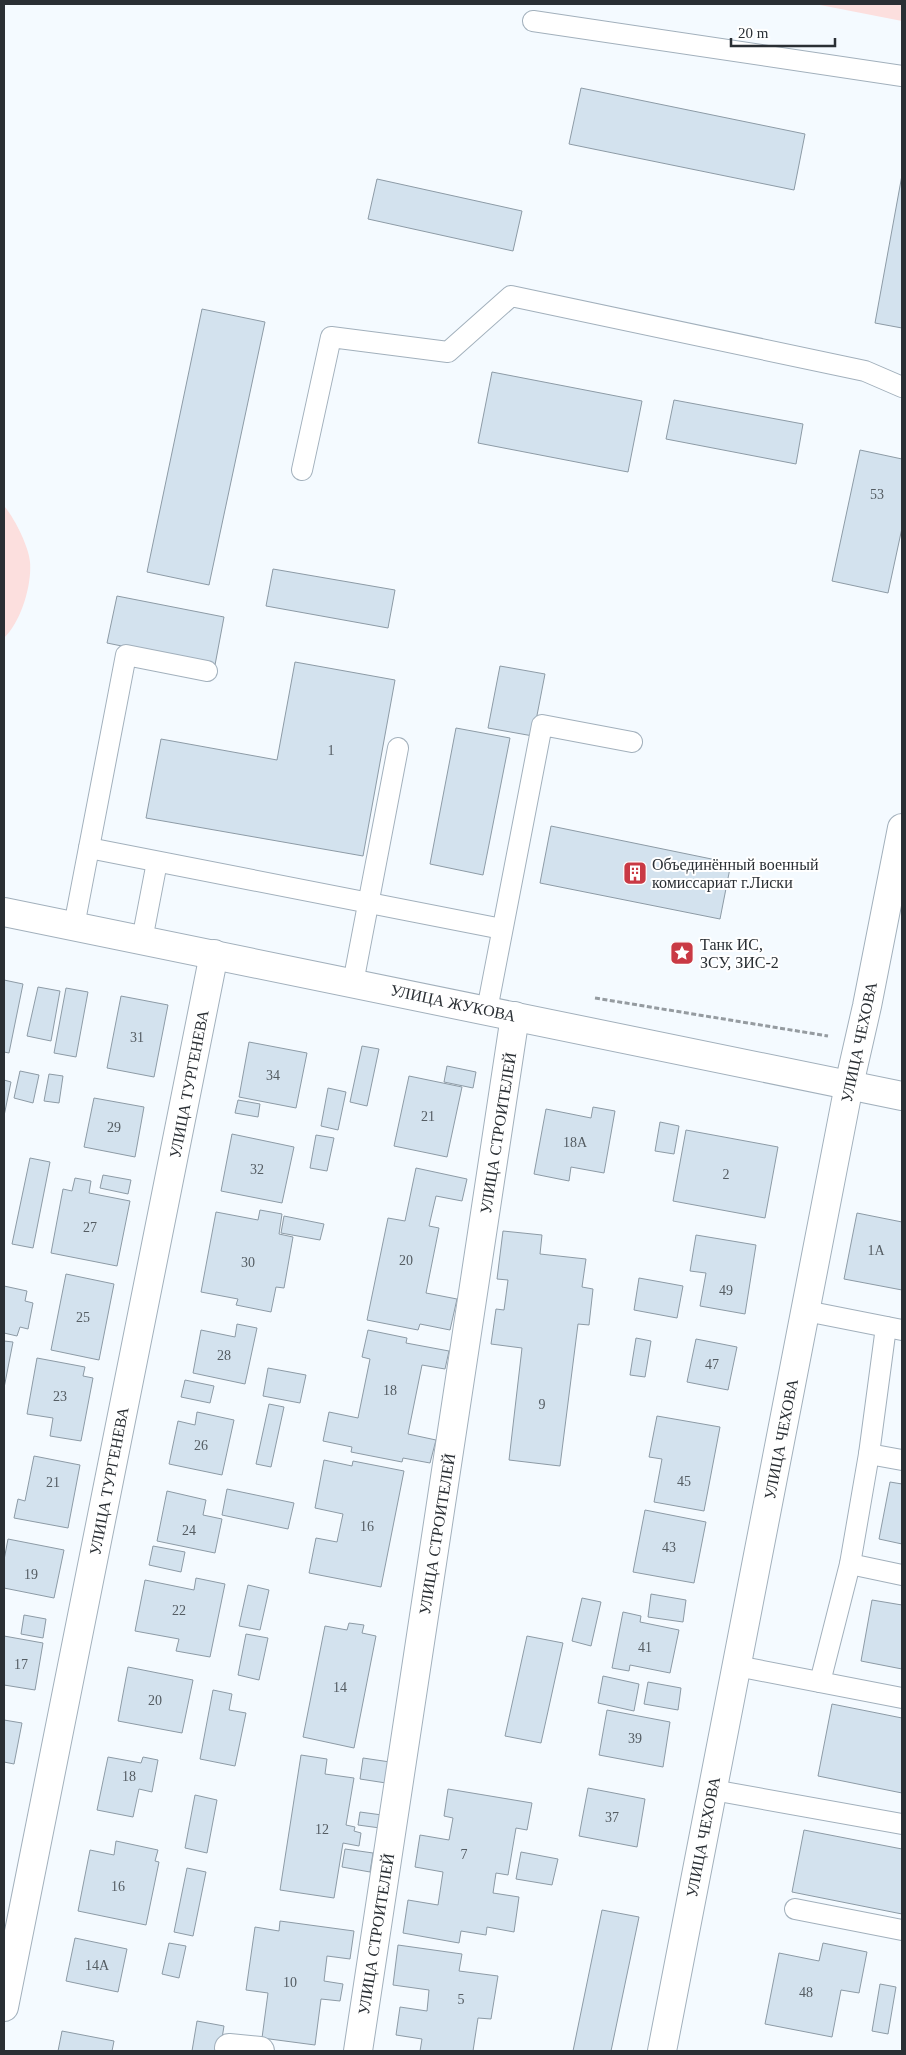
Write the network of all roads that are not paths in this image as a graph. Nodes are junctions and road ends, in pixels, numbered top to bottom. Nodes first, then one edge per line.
1 (532, 21) dead end
2 (902, 76) edge
3 (902, 387) edge
4 (302, 470) dead end
5 (207, 671) dead end
6 (632, 742) dead end
7 (398, 748) dead end
8 (902, 828) edge
9 (89, 848) junction
10 (157, 862) junction
11 (368, 903) junction
12 (4, 912) edge
13 (74, 926) junction
14 (502, 929) junction
15 (142, 940) junction
16 (214, 954) junction
17 (353, 983) junction
18 (486, 1010) junction
19 (516, 1016) junction
20 (849, 1085) junction
21 (902, 1096) edge
22 (806, 1311) junction
23 (894, 1328) edge
24 (869, 1454) junction
25 (902, 1460) edge
26 (850, 1564) junction
27 (902, 1575) edge
28 (736, 1666) junction
29 (820, 1682) junction
30 (902, 1698) edge
31 (712, 1790) junction
32 (902, 1824) edge
33 (795, 1909) dead end
34 (902, 1930) edge
35 (4, 2007) edge
36 (229, 2048) dead end
37 (260, 2051) edge
38 (358, 2051) edge
39 (662, 2051) edge

1 - 2 lane
3 - 4 lane
5 - 9 lane
6 - 14 lane
7 - 11 lane
8 - 20 street, УЛИЦА ЧЕХОВА
9 - 10 lane
9 - 13 lane
10 - 11 lane
10 - 15 lane
11 - 14 lane
11 - 17 lane
12 - 13 street, УЛИЦА ЖУКОВА
13 - 15 street, УЛИЦА ЖУКОВА
14 - 18 lane
15 - 16 street, УЛИЦА ЖУКОВА
16 - 17 street, УЛИЦА ЖУКОВА
16 - 35 street, УЛИЦА ТУРГЕНЕВА
17 - 18 street, УЛИЦА ЖУКОВА
18 - 19 street, УЛИЦА ЖУКОВА
19 - 20 street, УЛИЦА ЖУКОВА
19 - 38 street, УЛИЦА СТРОИТЕЛЕЙ
20 - 21 street, УЛИЦА ЖУКОВА
20 - 22 street, УЛИЦА ЧЕХОВА
22 - 23 lane
22 - 28 street, УЛИЦА ЧЕХОВА
23 - 24 lane
24 - 25 lane
24 - 26 lane
26 - 27 lane
26 - 29 lane
28 - 29 lane
28 - 31 street, УЛИЦА ЧЕХОВА
29 - 30 lane
31 - 32 lane
31 - 39 street, УЛИЦА ЧЕХОВА
33 - 34 lane
36 - 37 street

